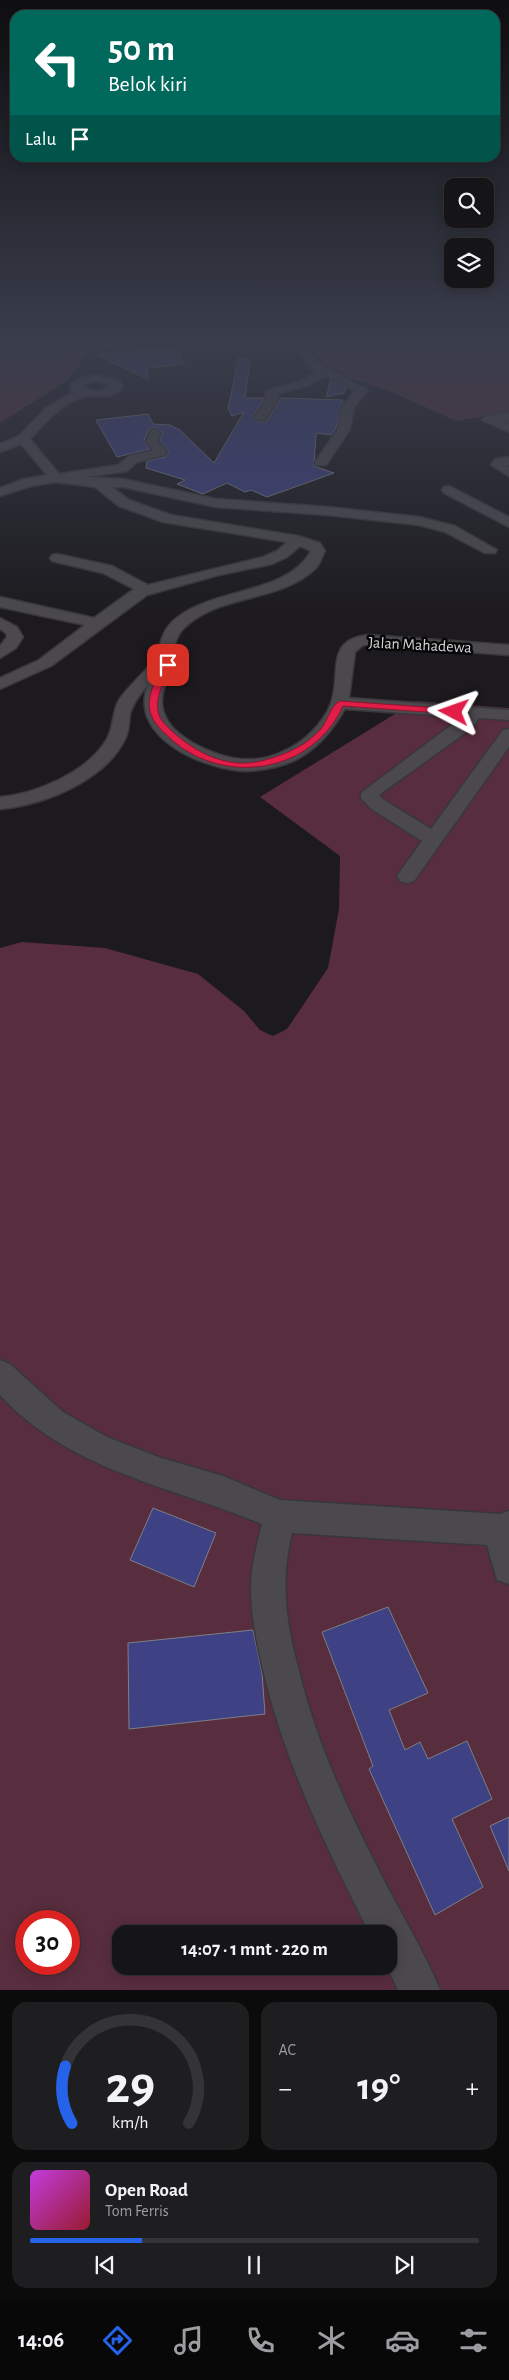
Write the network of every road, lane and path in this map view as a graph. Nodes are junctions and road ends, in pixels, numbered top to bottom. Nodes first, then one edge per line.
1 (27, 435) edge
2 (154, 435) edge
3 (340, 435) edge
4 (23, 439) junction
5 (0, 448) edge
6 (509, 461) edge
7 (321, 462) dead end
8 (509, 472) edge
9 (56, 478) junction
10 (98, 483) junction
11 (449, 490) dead end
12 (0, 492) edge
13 (509, 523) edge
14 (298, 540) junction
15 (490, 550) dead end
16 (58, 558) dead end
17 (147, 590) junction
18 (0, 602) edge
19 (181, 621) junction
20 (0, 623) edge
21 (97, 623) junction
22 (509, 650) edge
23 (0, 653) edge
24 (0, 684) edge
25 (340, 703) junction
26 (473, 713) junction
27 (509, 715) edge
28 (509, 734) edge
29 (0, 803) edge
30 (433, 839) junction
31 (407, 876) dead end
32 (0, 1374) edge
33 (280, 1516) junction
34 (504, 1529) edge
35 (509, 1568) edge
36 (420, 1990) edge

1 - 4 street
2 - 9 street
3 - 7 street
4 - 5 street
4 - 9 street
6 - 8 street
9 - 10 street
9 - 12 street
10 - 14 street
10 - 15 street
11 - 13 street
14 - 17 street
14 - 19 street
16 - 17 street
17 - 21 street
18 - 21 street
19 - 25 street, Jalan Mahadewa
19 - 29 street
20 - 23 street
21 - 24 street
22 - 25 street, Jalan Mahadewa
25 - 26 street
26 - 27 street
26 - 30 street
28 - 30 street
30 - 31 street
32 - 33 street
33 - 34 street
33 - 36 street
34 - 35 street

